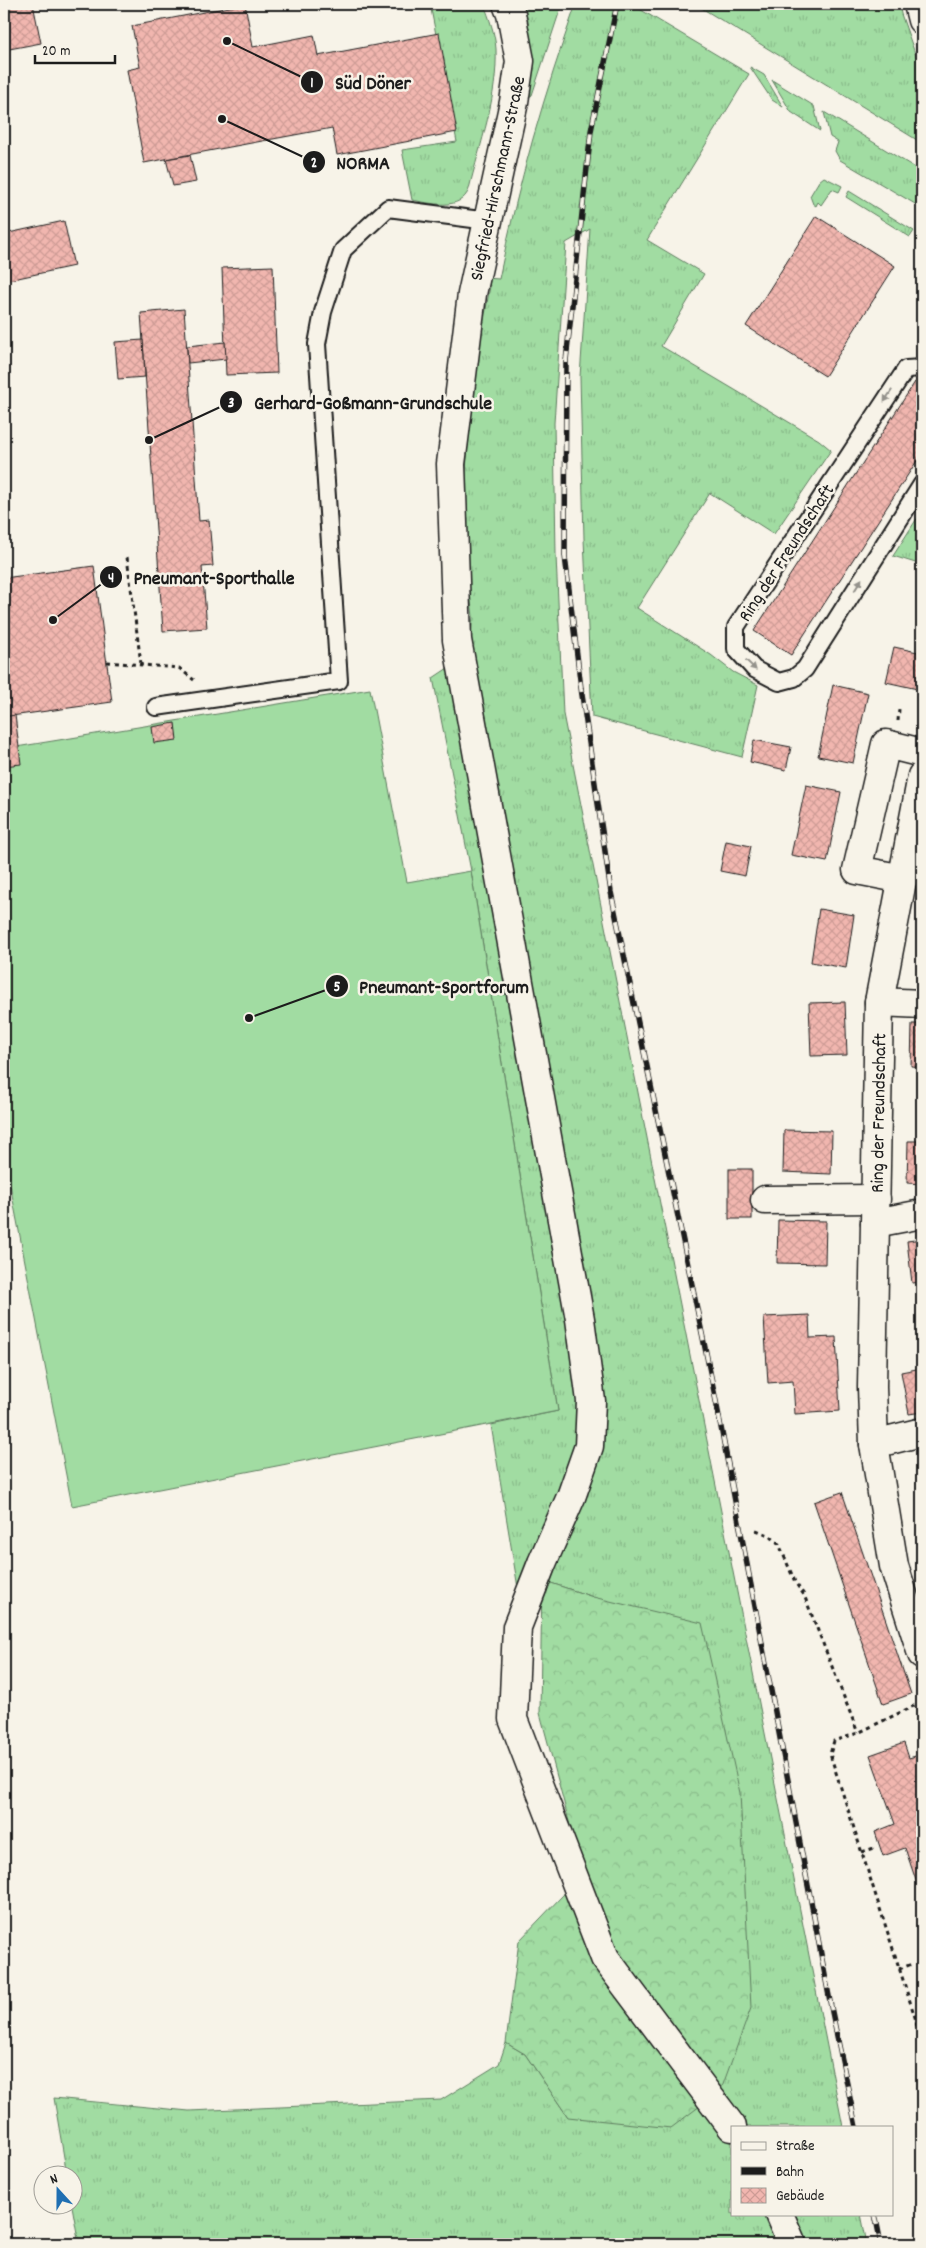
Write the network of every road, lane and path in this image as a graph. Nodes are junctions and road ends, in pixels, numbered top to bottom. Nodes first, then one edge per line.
1 (507, 4) edge
2 (918, 4) edge
3 (922, 20) edge
4 (488, 222) junction
5 (922, 368) edge
6 (922, 484) edge
7 (127, 557) dead end
8 (107, 662) dead end
9 (140, 664) junction
10 (217, 699) junction
11 (156, 707) dead end
12 (922, 753) edge
13 (922, 776) edge
14 (903, 879) junction
15 (880, 1002) junction
16 (922, 1004) edge
17 (765, 1200) dead end
18 (875, 1211) junction
19 (922, 1214) edge
20 (922, 1432) edge
21 (874, 1444) junction
22 (756, 1530) dead end
23 (922, 1654) edge
24 (922, 1702) edge
25 (858, 1733) junction
26 (874, 1848) dead end
27 (862, 1852) junction
28 (912, 1964) dead end
29 (899, 1969) junction
30 (922, 2015) edge
31 (915, 2017) junction
32 (922, 2049) edge
33 (731, 2126) edge
34 (780, 2216) edge
35 (792, 2244) edge

1 - 4 street, Siegfried-Hirschmann-Straße
2 - 3 street
4 - 10 lane
4 - 33 street, Siegfried-Hirschmann-Straße
5 -> 6 lane, Ring der Freundschaft
7 - 9 path
8 - 9 path
9 - 10 path
10 - 11 lane
12 - 14 street
13 - 14 street, Ring der Freundschaft
14 - 15 street, Ring der Freundschaft
15 - 16 street
15 - 18 street, Ring der Freundschaft
17 - 18 street
18 - 19 street, Ring der Freundschaft
18 - 21 street, Ring der Freundschaft
20 - 21 street
21 - 23 street, Ring der Freundschaft
22 - 25 path
24 - 25 path
25 - 27 path
26 - 27 path
27 - 29 path
28 - 29 path
29 - 31 path
30 - 31 path
31 - 32 path
34 - 35 street

